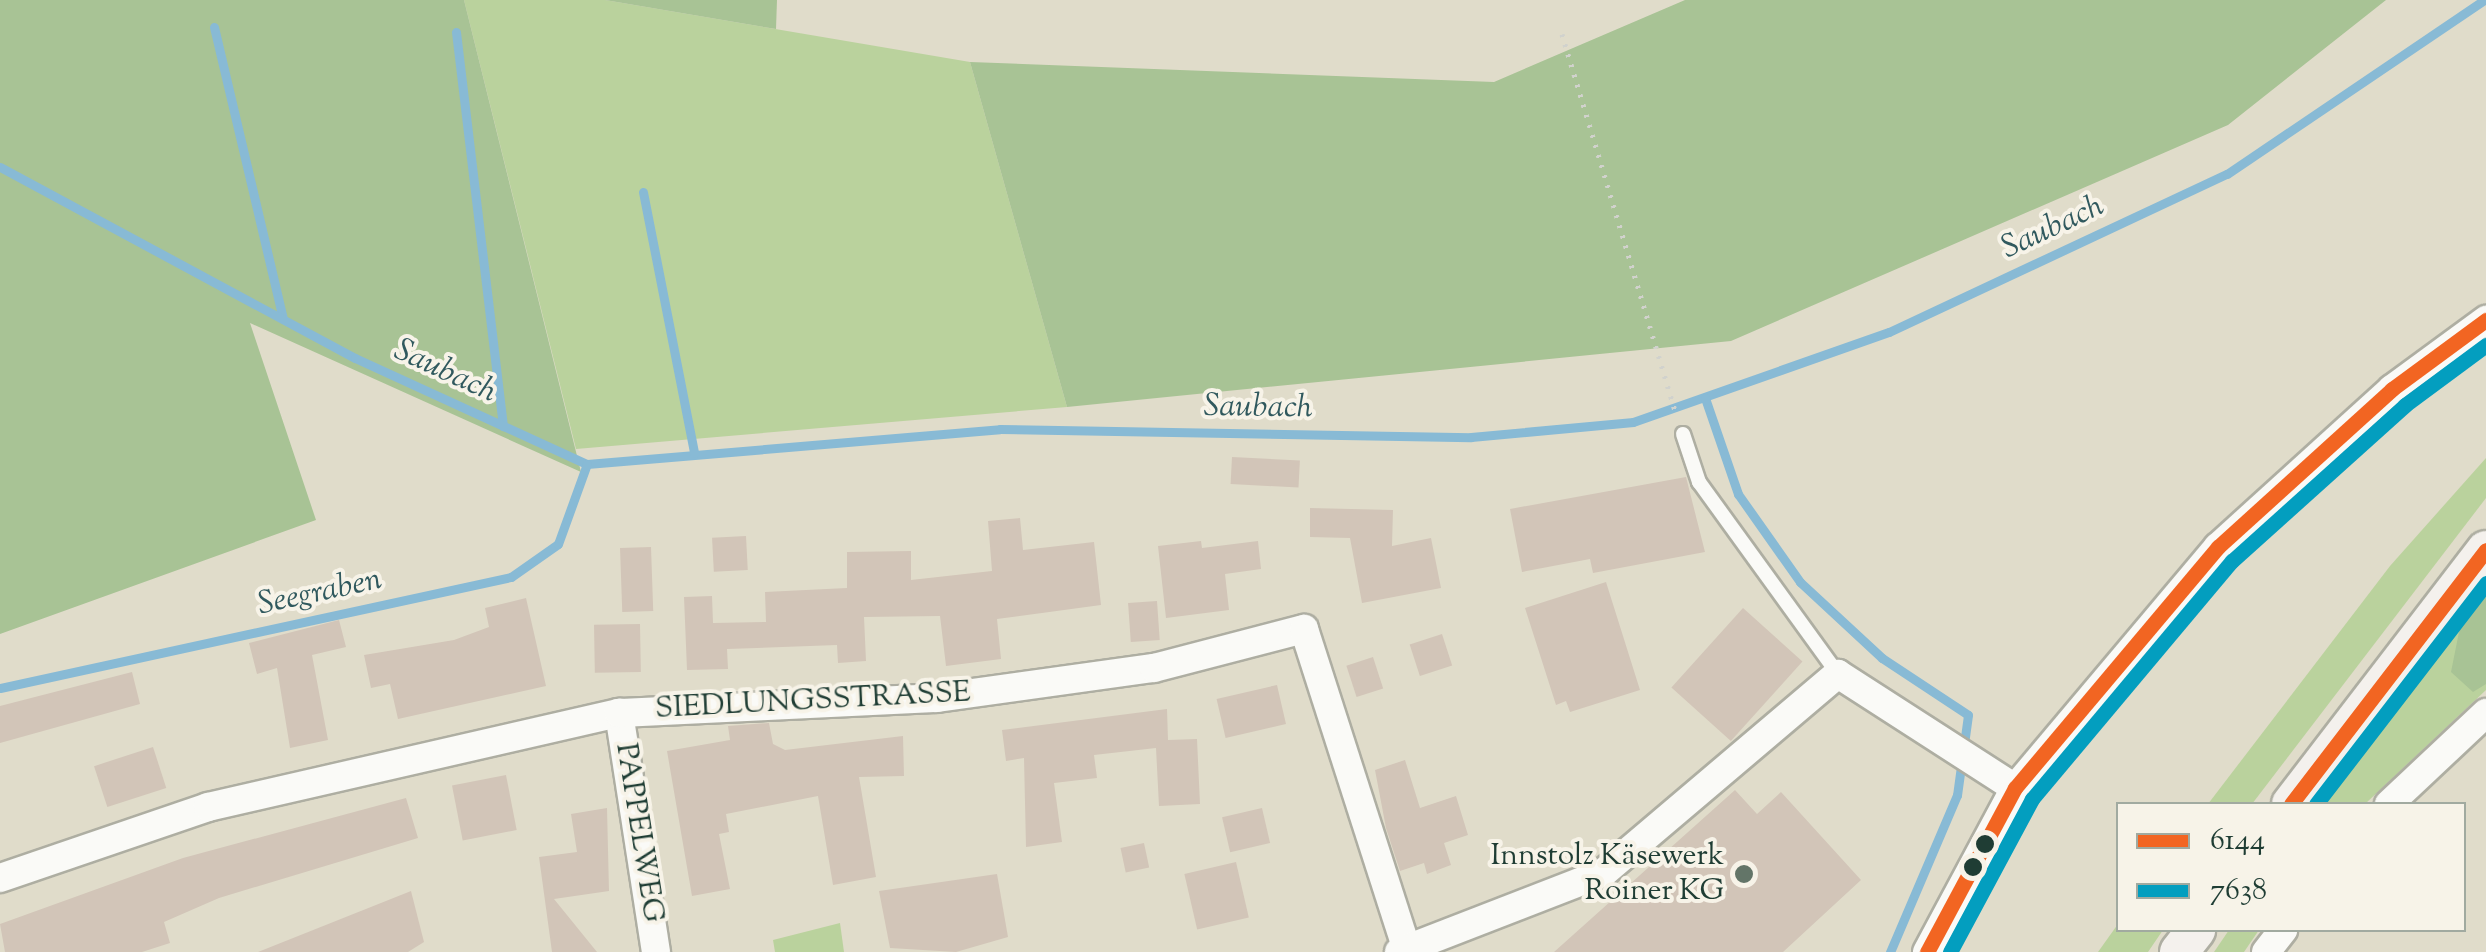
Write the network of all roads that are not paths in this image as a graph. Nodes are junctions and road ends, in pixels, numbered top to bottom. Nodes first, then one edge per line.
1 (2486, 320) edge
2 (1683, 434) road end
3 (2486, 550) edge
4 (1838, 674) junction
5 (2486, 713) edge
6 (619, 714) junction
7 (2015, 788) junction
8 (2293, 802) edge
9 (2391, 802) edge
10 (0, 878) edge
11 (2282, 932) edge
12 (1403, 951) edge
13 (656, 952) edge
14 (1928, 952) edge
15 (2266, 952) edge

1 - 7 street
2 - 4 lane
3 - 8 main road
4 - 7 street
4 - 12 street
5 - 9 street
6 - 10 street, SIEDLUNGSSTRASSE
6 - 12 street, SIEDLUNGSSTRASSE
6 - 13 street, PAPPELWEG
7 - 14 street
11 - 15 street

